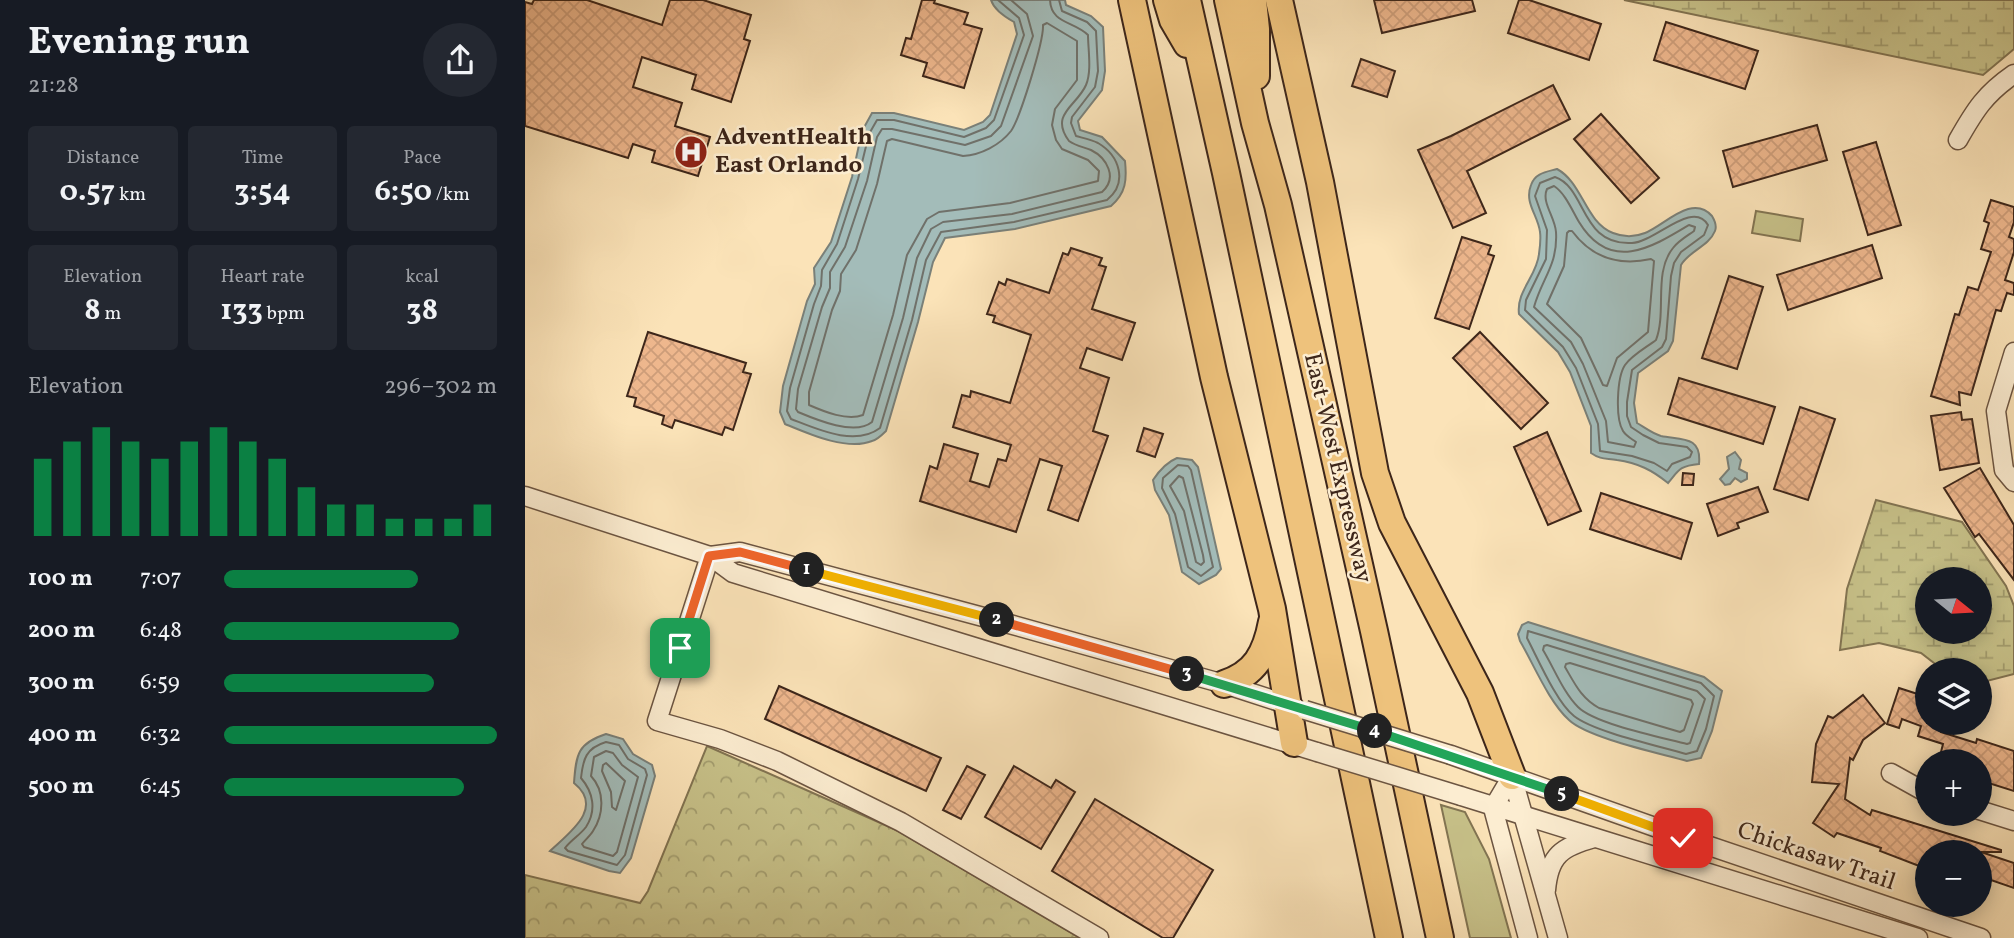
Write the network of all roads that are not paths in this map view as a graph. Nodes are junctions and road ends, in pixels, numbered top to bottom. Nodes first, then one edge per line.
1 (1132, 0) edge
2 (1167, 0) edge
3 (1187, 0) edge
4 (1228, 0) edge
5 (1253, 0) edge
6 (1279, 3) edge
7 (2014, 74) edge
8 (1205, 76) junction
9 (1255, 123) junction
10 (1958, 140) dead end
11 (2014, 352) edge
12 (2014, 482) edge
13 (525, 496) edge
14 (709, 556) junction
15 (1273, 617) junction
16 (1224, 684) junction
17 (1297, 707) junction
18 (1305, 748) junction
19 (1891, 773) dead end
20 (1512, 776) junction
21 (1915, 786) edge
22 (1493, 808) junction
23 (1992, 814) edge
24 (1521, 815) junction
25 (2014, 821) edge
26 (1594, 838) junction
27 (1545, 893) junction
28 (1099, 938) edge
29 (1389, 938) edge
30 (1440, 938) edge
31 (1528, 938) edge
32 (1557, 938) edge
33 (1918, 938) edge
34 (1982, 938) edge

1 - 15 highway
2 - 8 highway
3 - 8 highway, East-West Expressway
4 - 9 highway, East-West Expressway
5 - 9 highway
6 - 20 highway
7 - 10 street
8 - 29 highway, East-West Expressway
9 - 30 highway, East-West Expressway
11 - 12 street
13 - 14 street, Chickasaw Trail
14 - 16 street, Chickasaw Trail
14 - 18 street, Chickasaw Trail
14 - 28 street
15 - 16 highway
15 - 17 highway
16 - 17 street, Chickasaw Trail
17 - 18 highway
17 - 20 street, Chickasaw Trail, bridge
18 - 22 street, Chickasaw Trail, bridge
19 - 21 street
20 - 22 street
20 - 24 street
20 - 34 street, Chickasaw Trail
22 - 24 street, Chickasaw Trail
22 - 31 street
23 - 25 street
24 - 26 street, Chickasaw Trail
24 - 27 street
26 - 27 street
26 - 33 street, Chickasaw Trail
27 - 32 street

